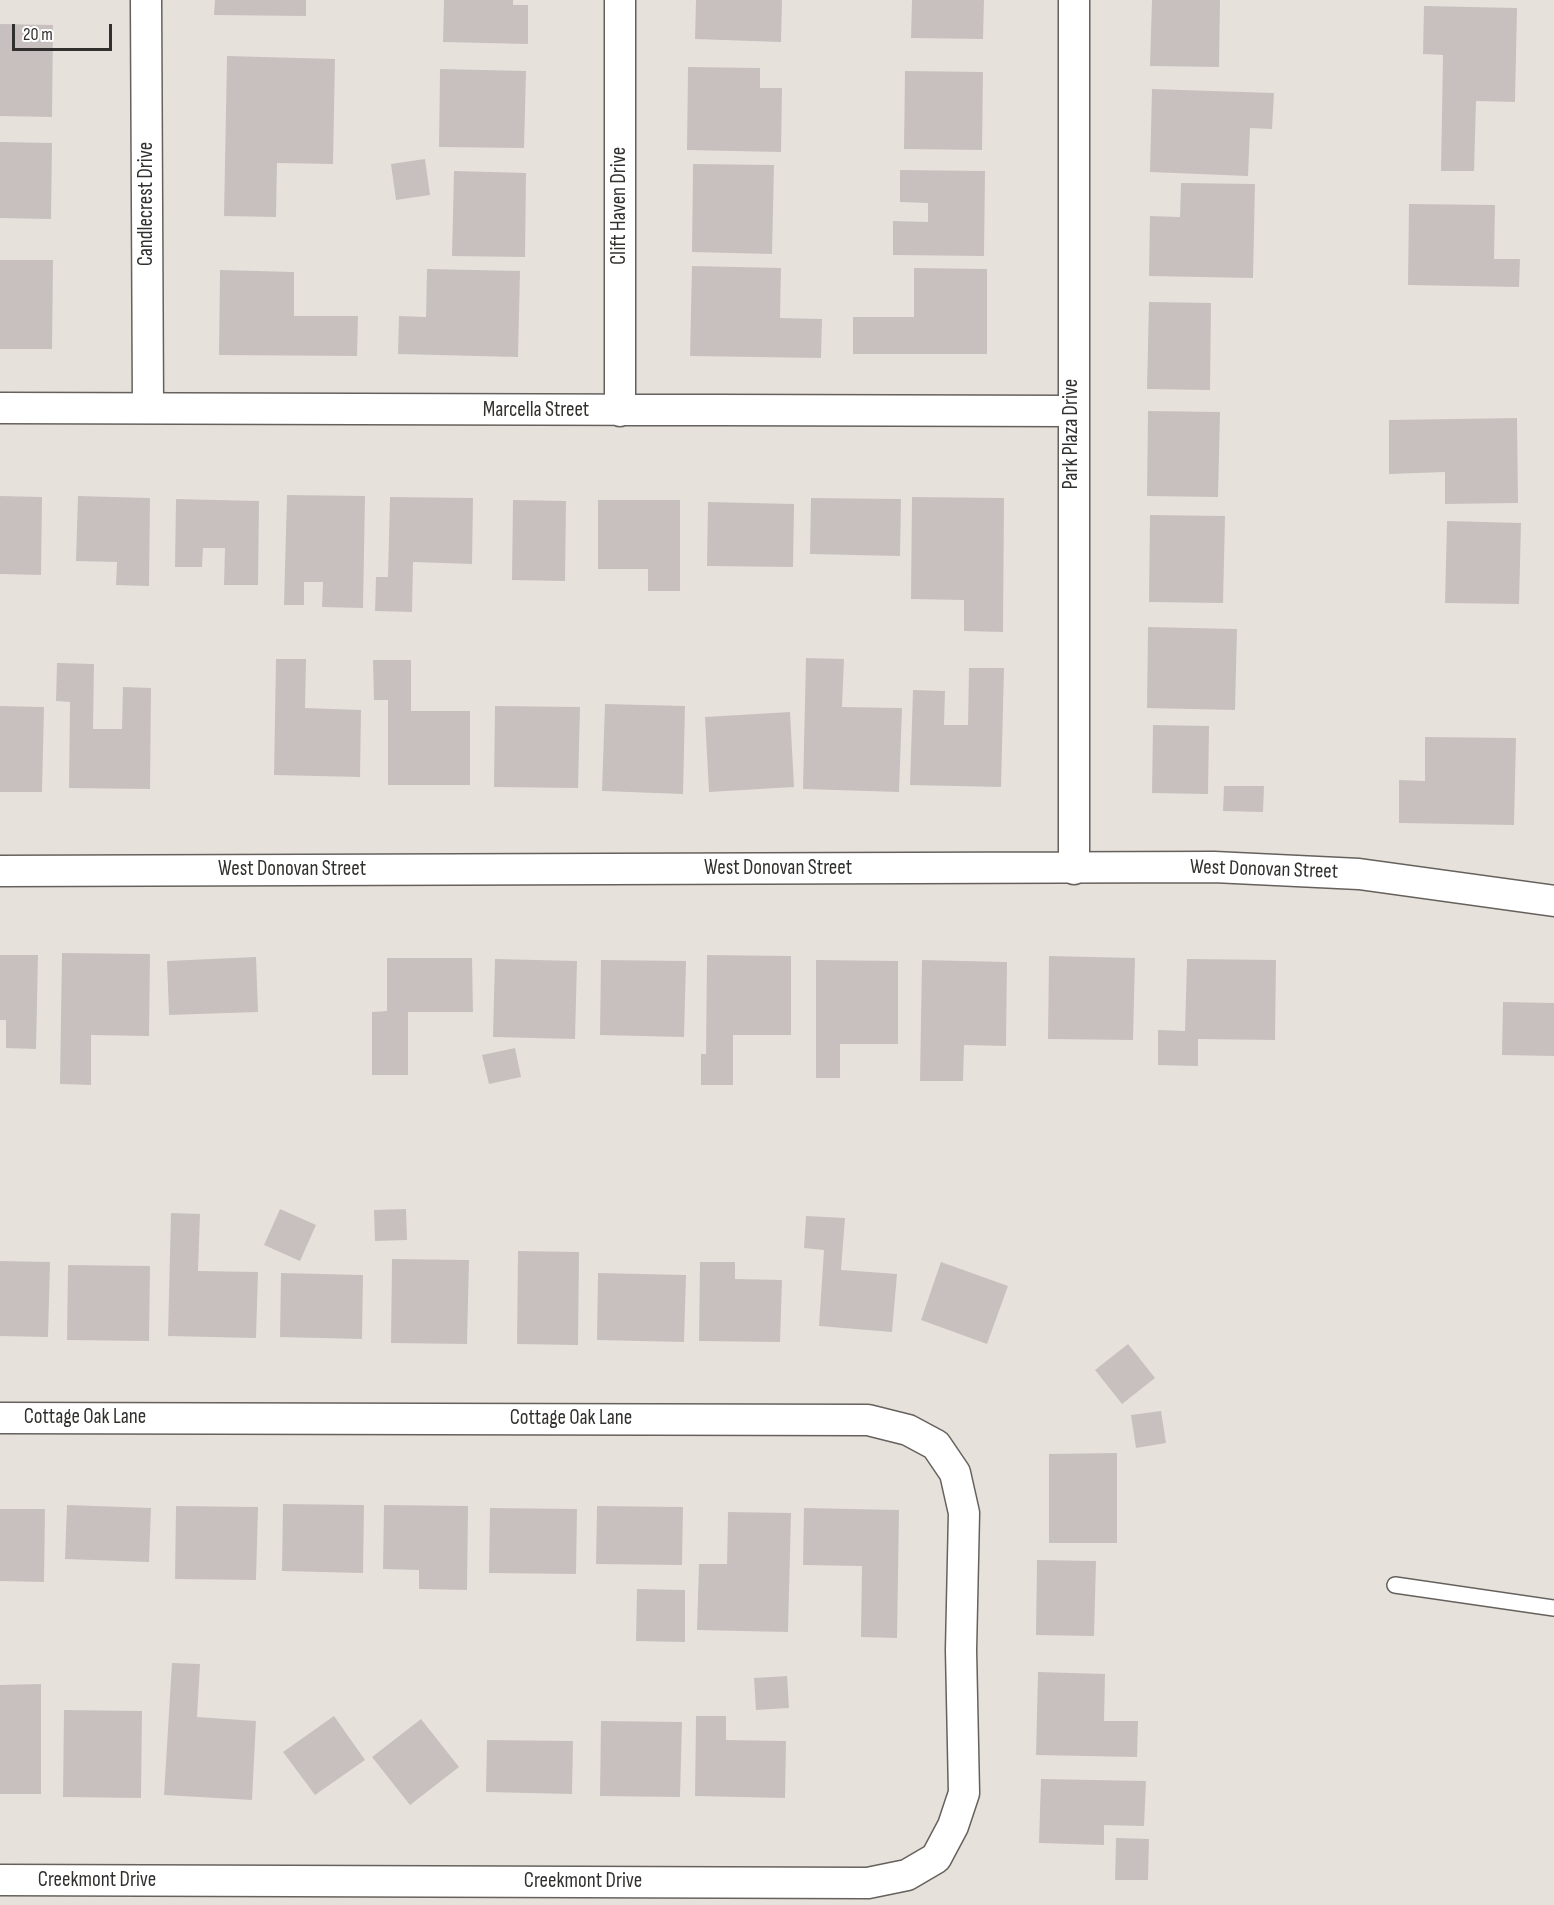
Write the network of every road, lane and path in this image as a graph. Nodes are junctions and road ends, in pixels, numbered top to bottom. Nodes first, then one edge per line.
1 (146, 0) edge
2 (620, 0) edge
3 (1074, 0) edge
4 (0, 408) edge
5 (148, 408) junction
6 (620, 411) junction
7 (1072, 411) junction
8 (1074, 869) junction
9 (0, 871) edge
10 (1554, 901) edge
11 (0, 1418) edge
12 (1395, 1585) dead end
13 (1554, 1608) edge
14 (962, 1639) joint
15 (0, 1880) edge

1 - 5 street, Candlecrest Drive
2 - 6 street, Clift Haven Drive
3 - 7 street, Park Plaza Drive
4 - 5 street, Marcella Street
5 - 6 street, Marcella Street
6 - 7 street, Marcella Street
7 - 8 street, Park Plaza Drive
8 - 9 street, West Donovan Street
8 - 10 street, West Donovan Street
11 - 14 street, Cottage Oak Lane
12 - 13 lane
14 - 15 street, Creekmont Drive

